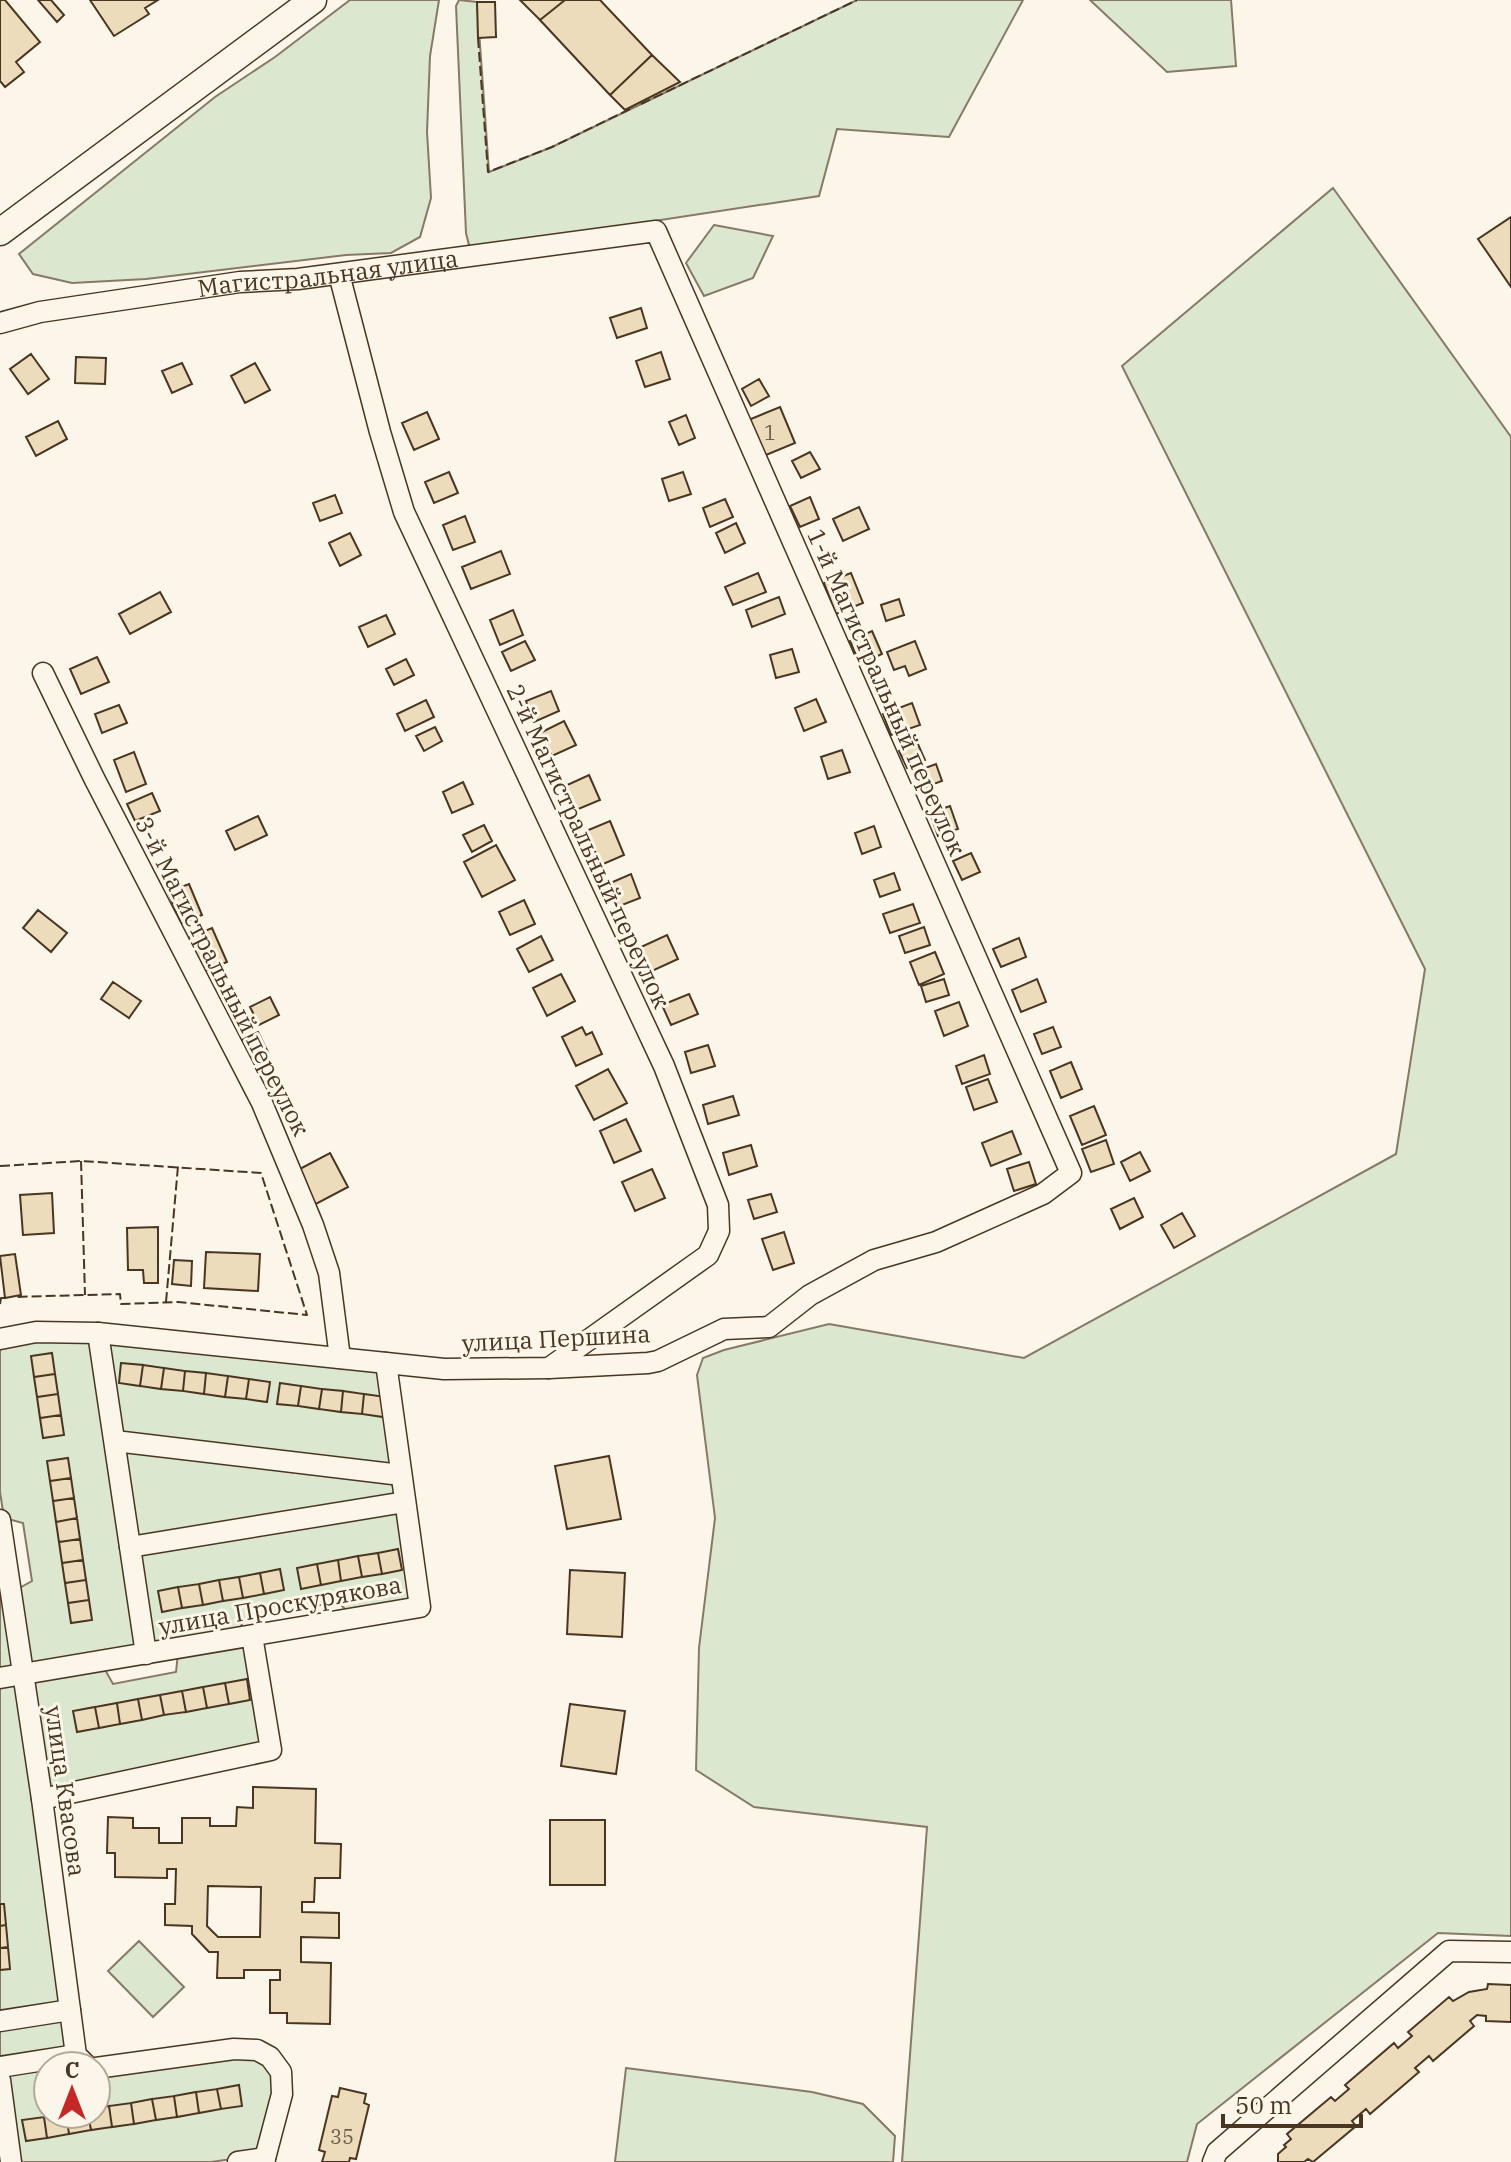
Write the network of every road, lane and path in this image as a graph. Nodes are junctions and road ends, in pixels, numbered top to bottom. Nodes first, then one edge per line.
1 (313, 0) edge
2 (656, 231) joint
3 (0, 232) edge
4 (339, 274) junction
5 (0, 323) edge
6 (43, 673) dead end
7 (1071, 1173) joint
8 (98, 1333) junction
9 (0, 1339) edge
10 (340, 1358) junction
11 (386, 1363) junction
12 (549, 1368) junction
13 (115, 1441) junction
14 (401, 1475) junction
15 (405, 1502) junction
16 (0, 1520) edge
17 (130, 1547) junction
18 (252, 1636) junction
19 (146, 1654) junction
20 (23, 1675) junction
21 (0, 1678) edge
22 (42, 1799) junction
23 (1511, 1952) edge
24 (70, 2010) junction
25 (0, 2021) edge
26 (79, 2050) edge
27 (32, 2065) edge
28 (112, 2066) edge
29 (0, 2067) edge
30 (0, 2080) edge
31 (265, 2160) edge
32 (11, 2162) edge
33 (238, 2162) edge
34 (1213, 2162) edge

1 - 3 main road
2 - 4 street, Магистральная улица
2 - 7 street, 1-й Магистральный переулок
4 - 5 street, Магистральная улица
4 - 12 street, 2-й Магистральный переулок
6 - 10 street, 3-й Магистральный переулок
7 - 12 street, улица Першина
8 - 9 street, улица Першина
8 - 10 street, улица Першина
8 - 13 street
10 - 11 street, улица Першина
11 - 12 street, улица Першина
11 - 14 street, улица Проскурякова
13 - 14 street
13 - 17 street
14 - 15 street, улица Проскурякова
15 - 17 street
15 - 18 street, улица Проскурякова
16 - 20 street, улица Квасова
17 - 19 street
18 - 19 street, улица Проскурякова
18 - 22 street
19 - 20 street, улица Проскурякова
20 - 21 street, улица Проскурякова
20 - 22 street, улица Квасова
22 - 24 street, улица Квасова
23 - 34 street
24 - 25 street
24 - 26 street, улица Квасова
27 - 29 street
28 - 31 street
30 - 32 street
31 - 33 street

